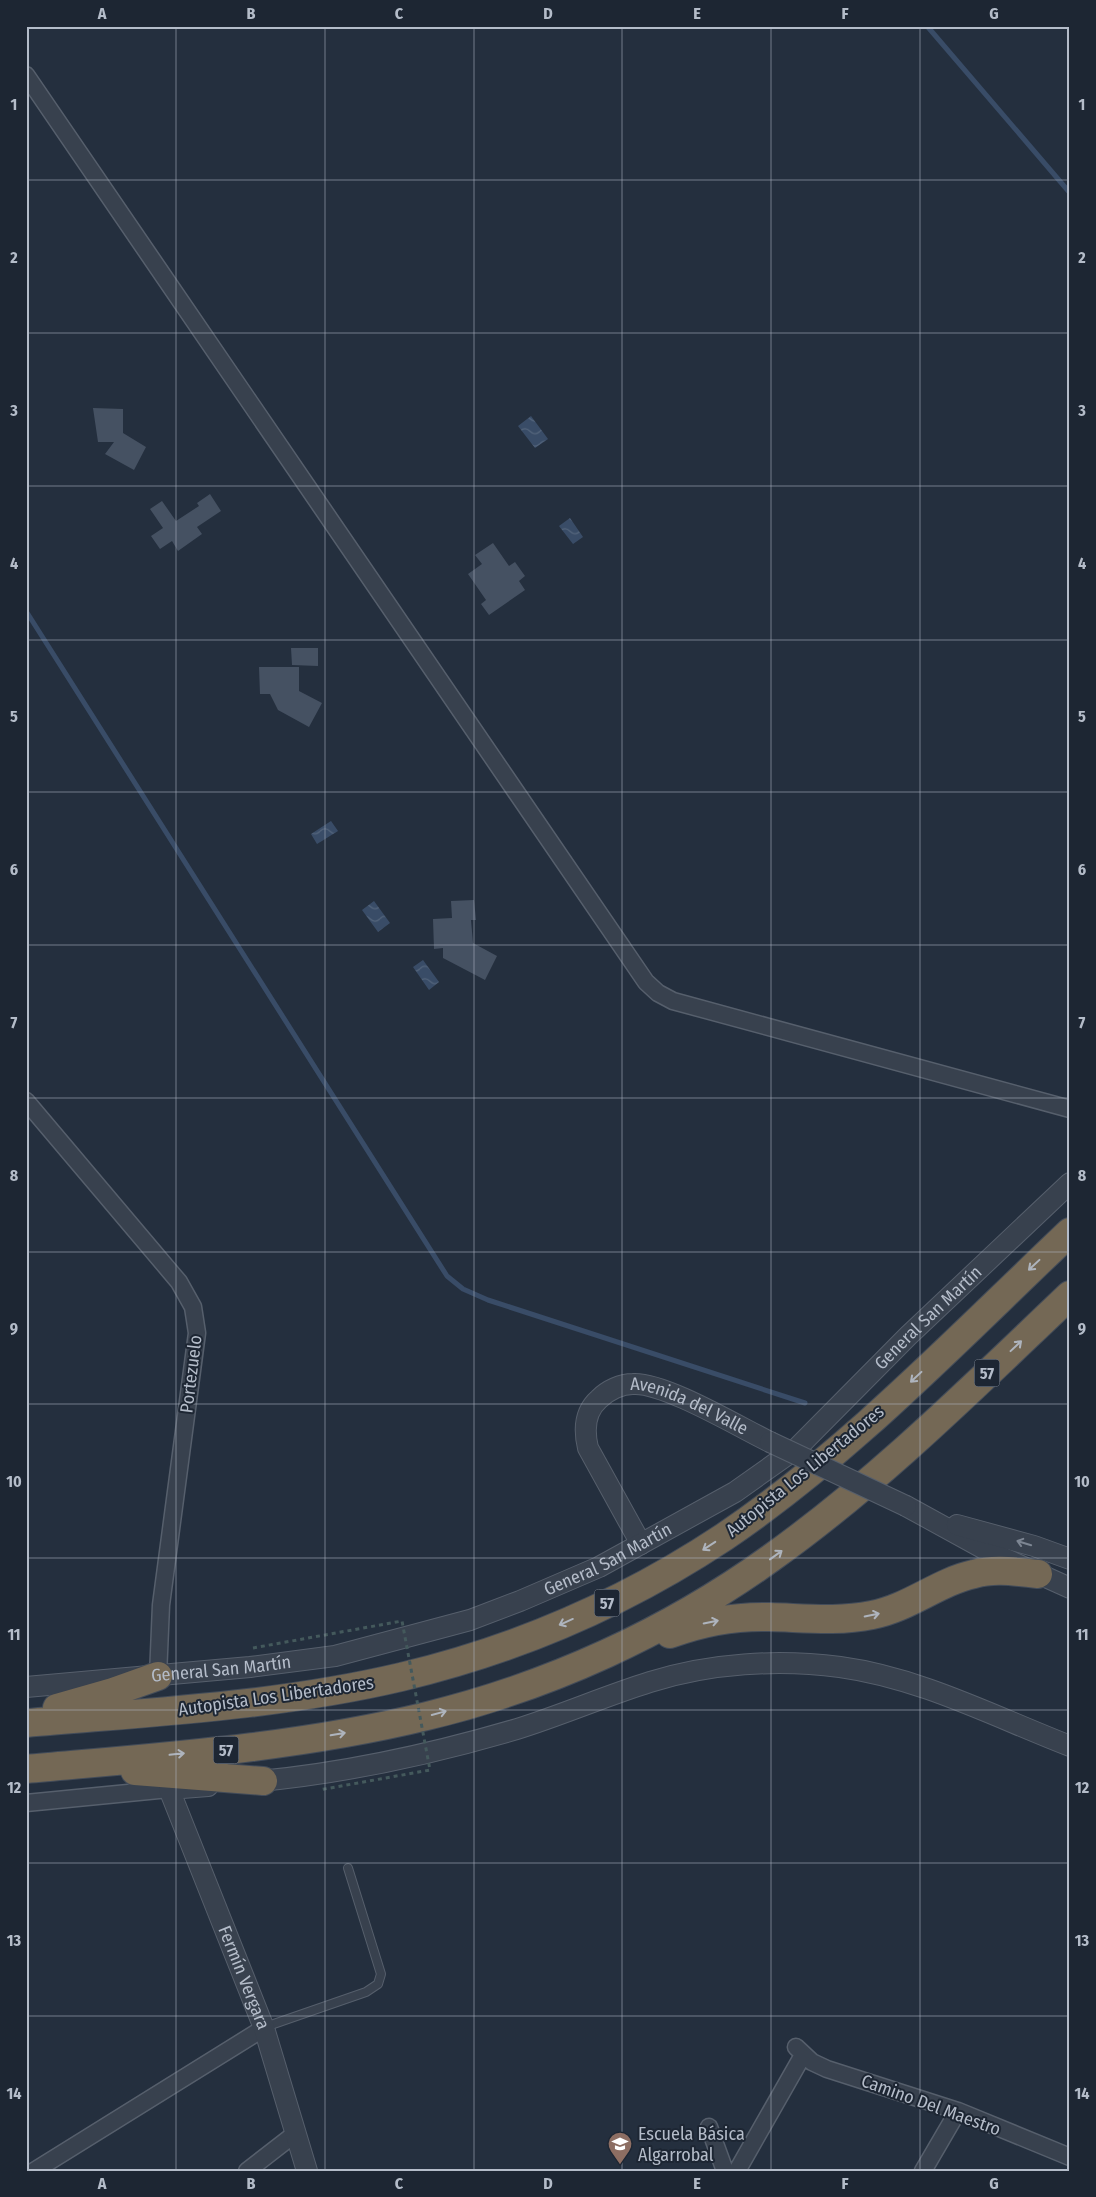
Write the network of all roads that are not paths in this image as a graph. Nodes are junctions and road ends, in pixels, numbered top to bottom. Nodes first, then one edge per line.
1 (26, 75) edge
2 (26, 1101) edge
3 (1070, 1109) edge
4 (1070, 1183) edge
5 (1070, 1232) edge
6 (1070, 1295) edge
7 (926, 1516) junction
8 (641, 1544) junction
9 (1070, 1559) edge
10 (1038, 1574) junction
11 (1070, 1588) edge
12 (581, 1665) junction
13 (158, 1676) junction
14 (26, 1687) edge
15 (26, 1716) edge
16 (26, 1723) edge
17 (1070, 1746) edge
18 (59, 1766) junction
19 (26, 1769) edge
20 (263, 1781) junction
21 (169, 1789) junction
22 (26, 1803) edge
23 (348, 1868) dead end
24 (264, 2028) junction
25 (958, 2111) junction
26 (709, 2127) dead end
27 (296, 2133) junction
28 (1070, 2157) edge
29 (34, 2171) edge
30 (247, 2171) edge
31 (307, 2171) edge
32 (725, 2171) edge
33 (738, 2171) edge
34 (922, 2171) edge

1 - 3 street
2 - 13 street, Portezuelo
4 - 8 street, General San Martín
5 -> 16 highway, Autopista Los Libertadores / 57
12 -> 6 highway, 57
7 - 8 street, Avenida del Valle, bridge
9 -> 7 street, Avenida del Valle
7 - 10 street, Avenida del Valle
8 - 13 street, General San Martín
10 - 11 street, Avenida del Valle
12 -> 10 highway
18 -> 12 highway, 57
13 - 14 street, General San Martín
13 - 15 highway
17 - 20 street
18 - 19 highway, 57
18 - 20 highway
20 - 21 street
21 - 22 street
21 - 24 street, Fermín Vergara
23 - 24 lane
24 - 27 street, Fermín Vergara
24 - 29 street
25 - 28 street, Camino Del Maestro
25 - 33 street, Camino Del Maestro
25 - 34 street
26 - 32 street
27 - 30 street
27 - 31 street, Fermín Vergara

